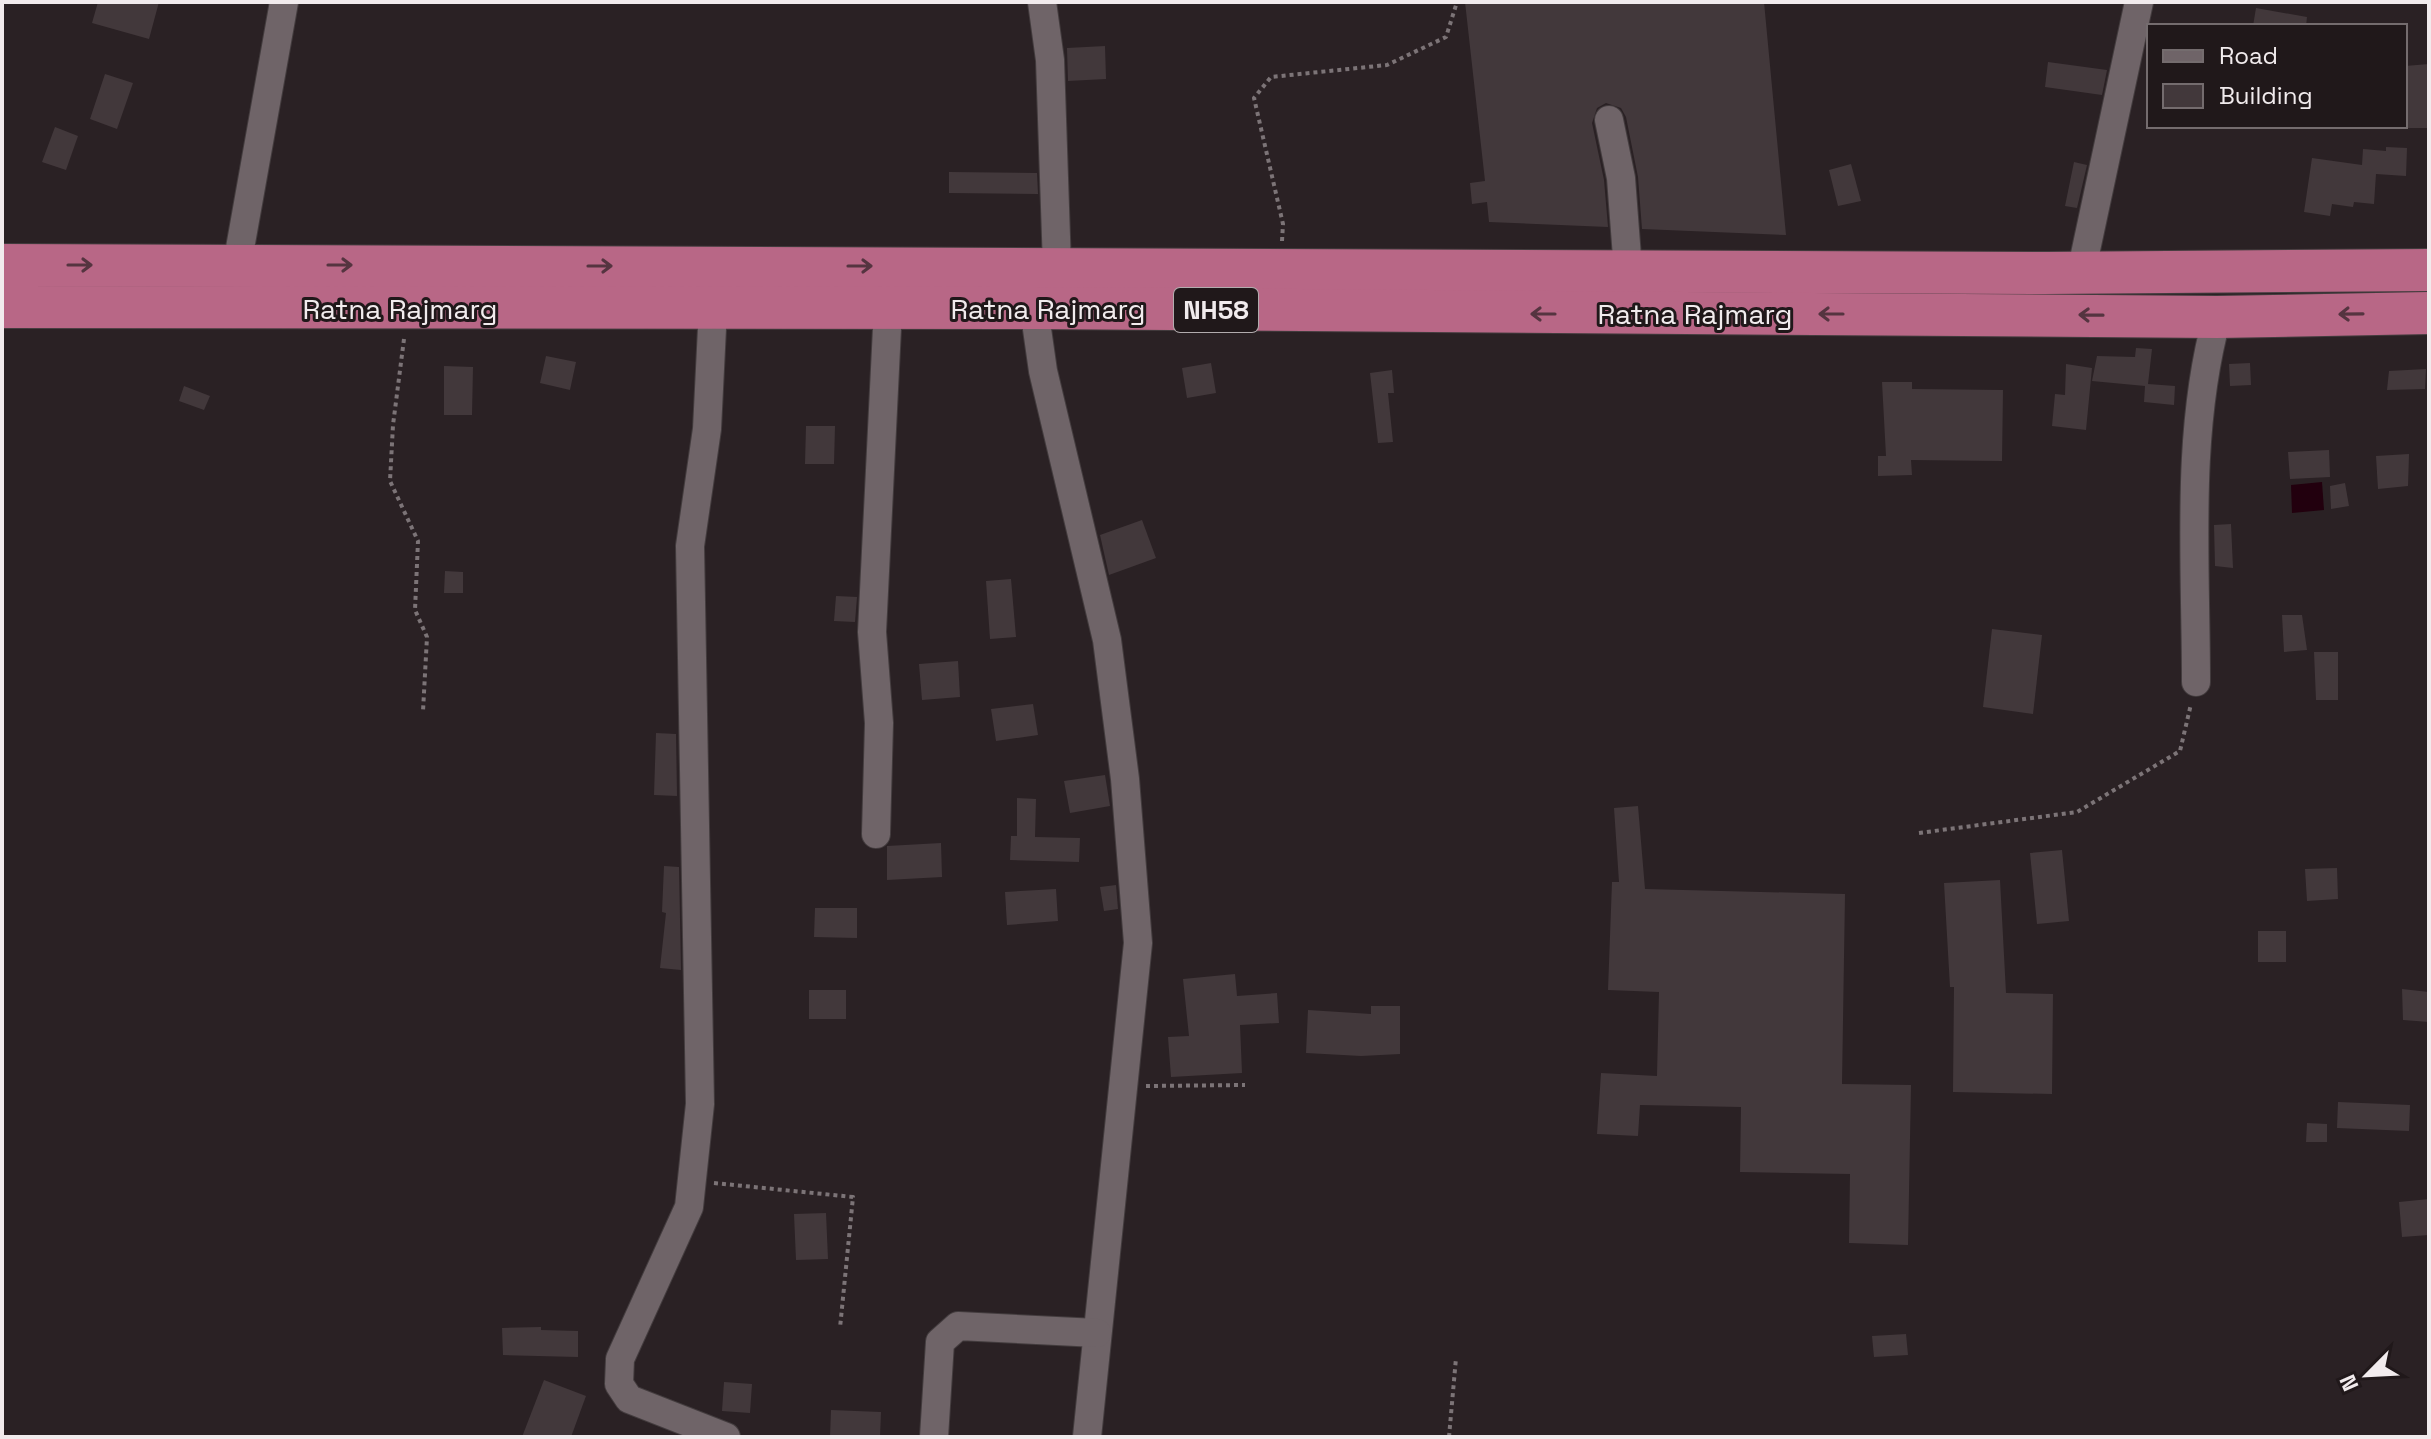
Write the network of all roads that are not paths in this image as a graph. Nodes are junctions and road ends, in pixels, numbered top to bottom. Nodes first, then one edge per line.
1 (284, 2) edge
2 (1042, 2) edge
3 (2139, 2) edge
4 (1609, 120) dead end
5 (2, 265) edge
6 (237, 265) junction
7 (1057, 266) junction
8 (1628, 270) junction
9 (2429, 270) edge
10 (2081, 273) junction
11 (2, 307) edge
12 (713, 308) junction
13 (888, 308) junction
14 (1034, 308) junction
15 (2429, 313) edge
16 (2217, 317) junction
17 (2196, 682) road end
18 (876, 834) dead end
19 (1097, 1333) junction
20 (726, 1437) edge
21 (934, 1437) edge
22 (1087, 1437) edge

1 - 6 street
2 - 7 street
3 - 10 street
4 - 8 street
5 -> 6 highway, Ratna Rajmarg / NH58
6 -> 7 highway, Ratna Rajmarg / NH58
7 - 8 highway, Ratna Rajmarg / NH58
8 - 10 highway, Ratna Rajmarg / NH58
9 - 10 highway, Ratna Rajmarg / NH58
11 - 12 highway, Ratna Rajmarg / NH58
12 - 13 highway, Ratna Rajmarg / NH58
12 - 20 street
13 - 14 highway, Ratna Rajmarg / NH58
13 - 18 street
16 -> 14 highway, Ratna Rajmarg / NH58
14 - 19 street
15 -> 16 highway, Ratna Rajmarg / NH58
16 - 17 street
19 - 21 street
19 - 22 street

